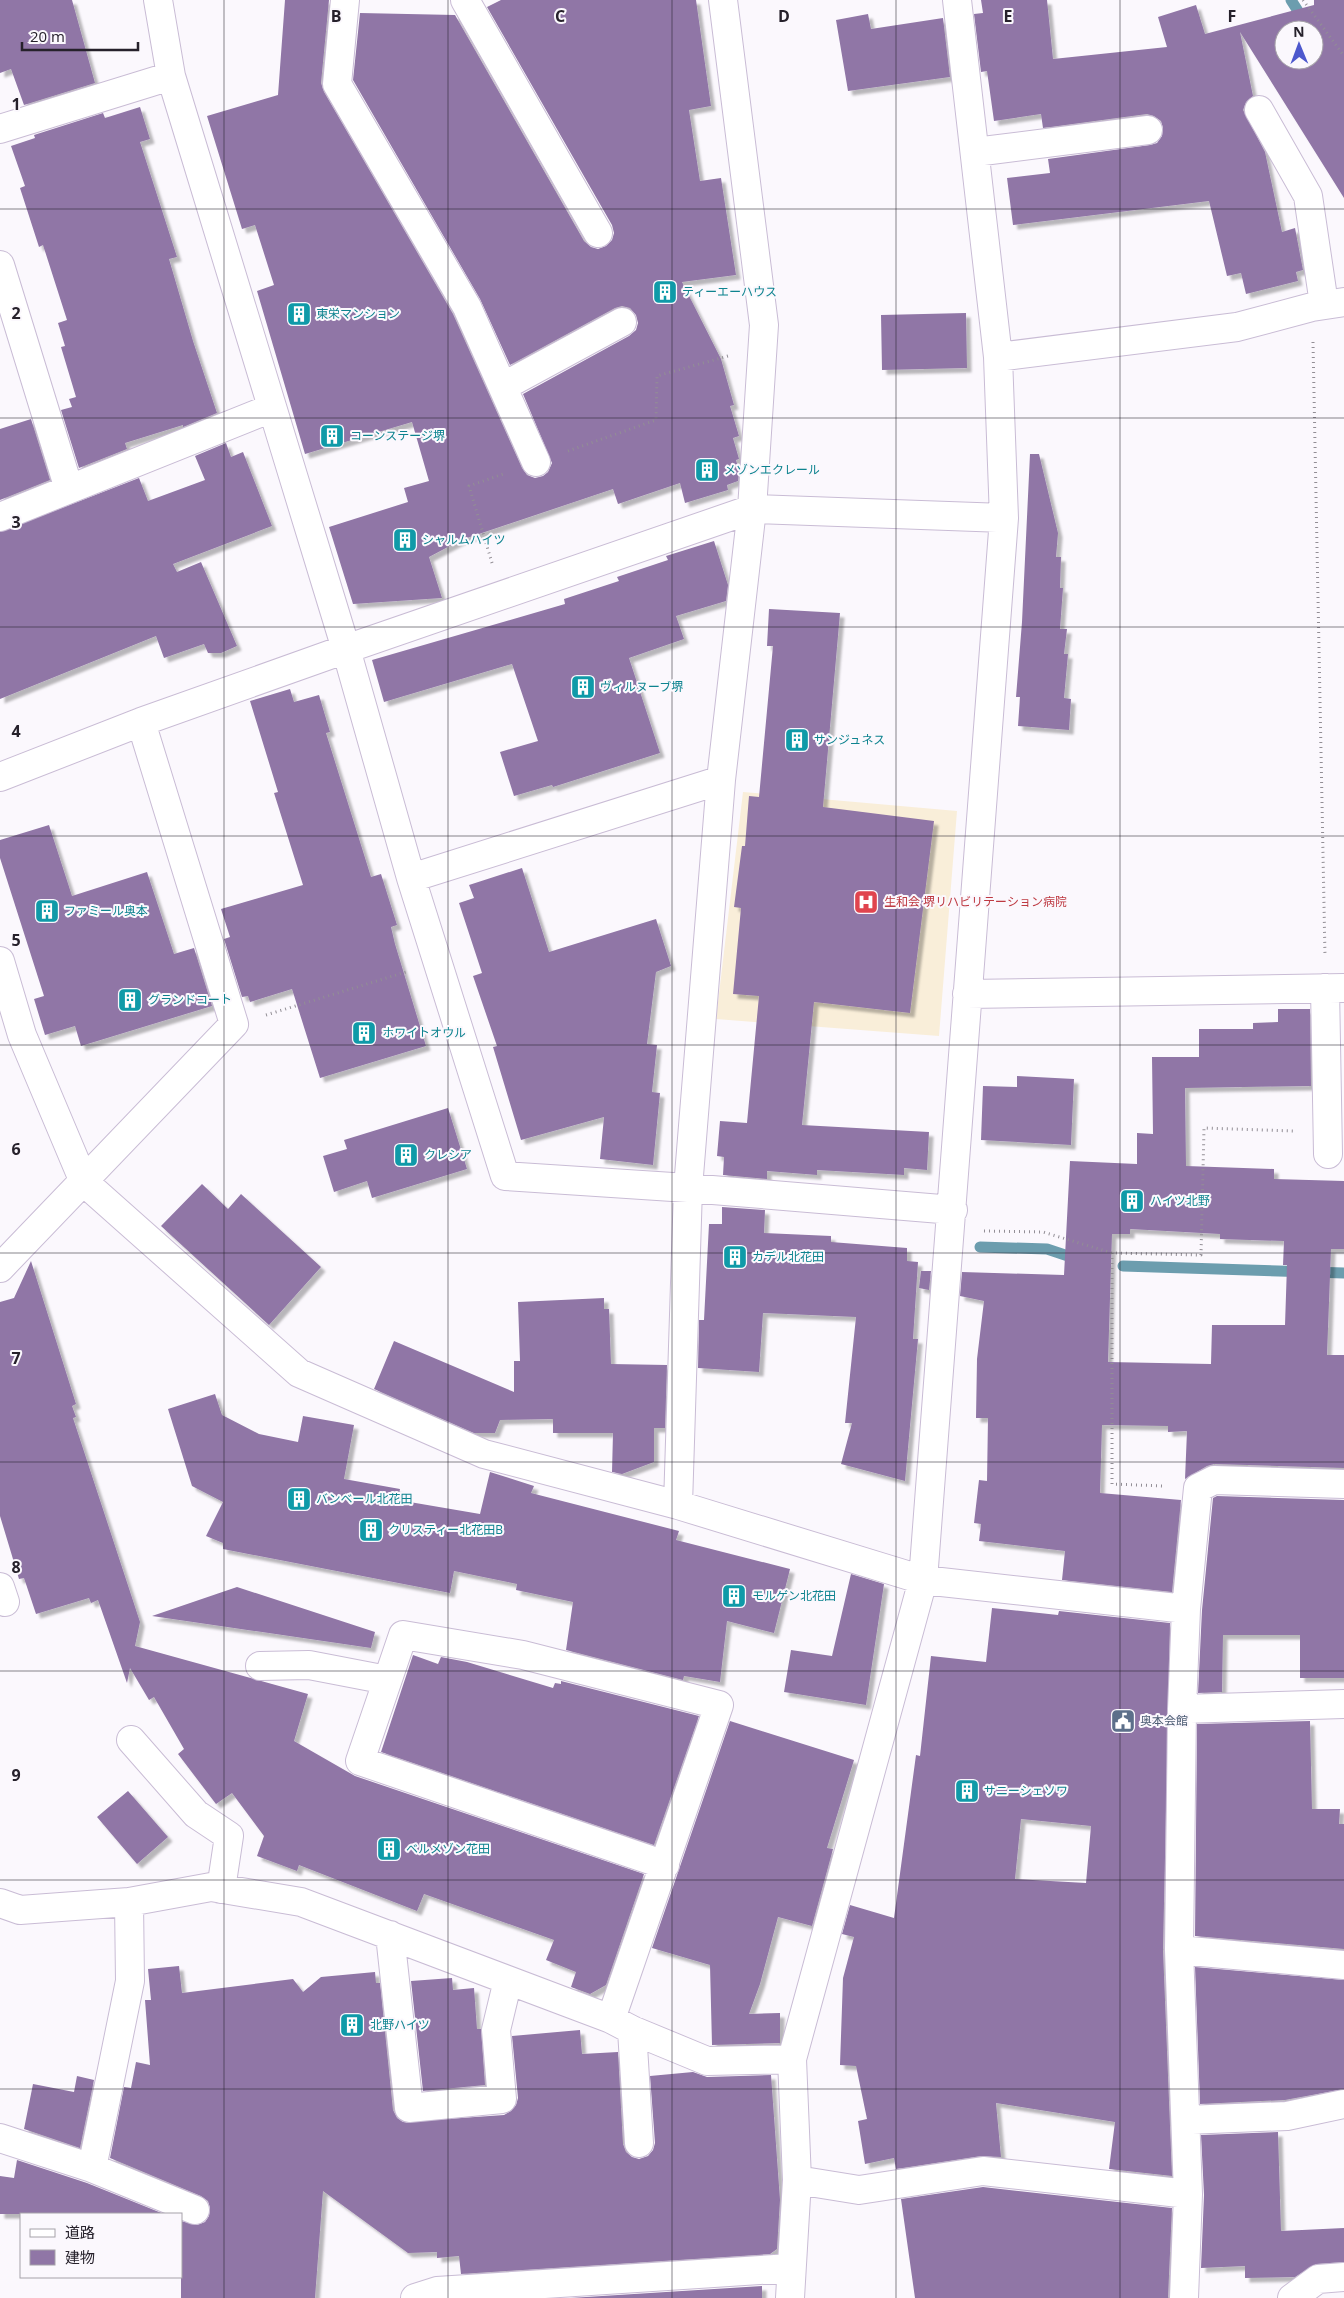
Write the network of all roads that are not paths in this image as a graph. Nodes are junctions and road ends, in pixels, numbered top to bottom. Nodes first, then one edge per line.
1 (158, 0) edge
2 (345, 0) edge
3 (465, 0) edge
4 (723, 0) edge
5 (957, 0) edge
6 (171, 76) junction
7 (1259, 110) dead end
8 (0, 129) edge
9 (1148, 130) dead end
10 (975, 152) junction
11 (598, 233) dead end
12 (0, 265) edge
13 (1327, 304) edge
14 (622, 322) dead end
15 (998, 356) junction
16 (504, 386) junction
17 (272, 408) junction
18 (536, 462) road end
19 (69, 490) junction
20 (752, 509) junction
21 (0, 517) edge
22 (1004, 518) junction
23 (346, 649) junction
24 (141, 722) junction
25 (0, 777) edge
26 (721, 780) junction
27 (411, 878) junction
28 (0, 961) edge
29 (1335, 988) edge
30 (967, 994) junction
31 (11, 1039) edge
32 (1328, 1143) road end
33 (84, 1182) junction
34 (688, 1188) junction
35 (952, 1220) junction
36 (0, 1268) edge
37 (1344, 1484) edge
38 (678, 1505) junction
39 (923, 1580) junction
40 (1186, 1609) junction
41 (260, 1666) dead end
42 (387, 1680) junction
43 (1344, 1704) edge
44 (1182, 1709) junction
45 (131, 1740) dead end
46 (665, 1865) junction
47 (222, 1889) junction
48 (130, 1902) junction
49 (0, 1904) edge
50 (390, 1935) junction
51 (1179, 1950) junction
52 (1344, 1965) edge
53 (508, 1980) junction
54 (622, 2025) junction
55 (792, 2059) junction
56 (1344, 2104) edge
57 (1186, 2120) junction
58 (0, 2138) edge
59 (639, 2142) dead end
60 (92, 2168) junction
61 (797, 2180) junction
62 (1188, 2194) junction
63 (195, 2210) dead end
64 (791, 2268) junction
65 (1344, 2277) edge
66 (415, 2298) edge
67 (790, 2298) edge
68 (1184, 2298) edge
69 (1292, 2298) edge

1 - 6 street
2 - 16 street
3 - 11 street
4 - 20 street
5 - 10 street
6 - 8 street
6 - 17 street
7 - 13 street
9 - 10 street
10 - 15 street
12 - 19 street
13 - 15 street
14 - 16 street
15 - 22 street
16 - 18 street
17 - 19 street
17 - 23 street
19 - 21 street
20 - 22 street
20 - 23 street
20 - 26 street
22 - 30 street
23 - 24 street
23 - 27 street
24 - 25 street
24 - 33 street
26 - 27 street
26 - 34 street
27 - 34 street
28 - 31 street
29 - 30 street
29 - 32 street
30 - 35 street
31 - 33 street
33 - 36 street
33 - 38 street
34 - 35 street
34 - 38 street
35 - 39 street
37 - 40 street
38 - 39 street
39 - 40 street
39 - 55 street
40 - 44 street
41 - 42 street
42 - 46 street
42 - 46 street
43 - 44 street
44 - 51 street
45 - 47 street
46 - 54 street
47 - 48 street
47 - 50 street
48 - 49 street
48 - 60 street
50 - 53 street
50 - 53 street
51 - 52 street
51 - 57 street
53 - 54 street
54 - 55 street
54 - 59 street
55 - 61 street
56 - 57 street
57 - 62 street
58 - 60 street
60 - 63 street
61 - 62 street
61 - 64 street
62 - 68 street
64 - 66 street
64 - 67 street
65 - 69 street

